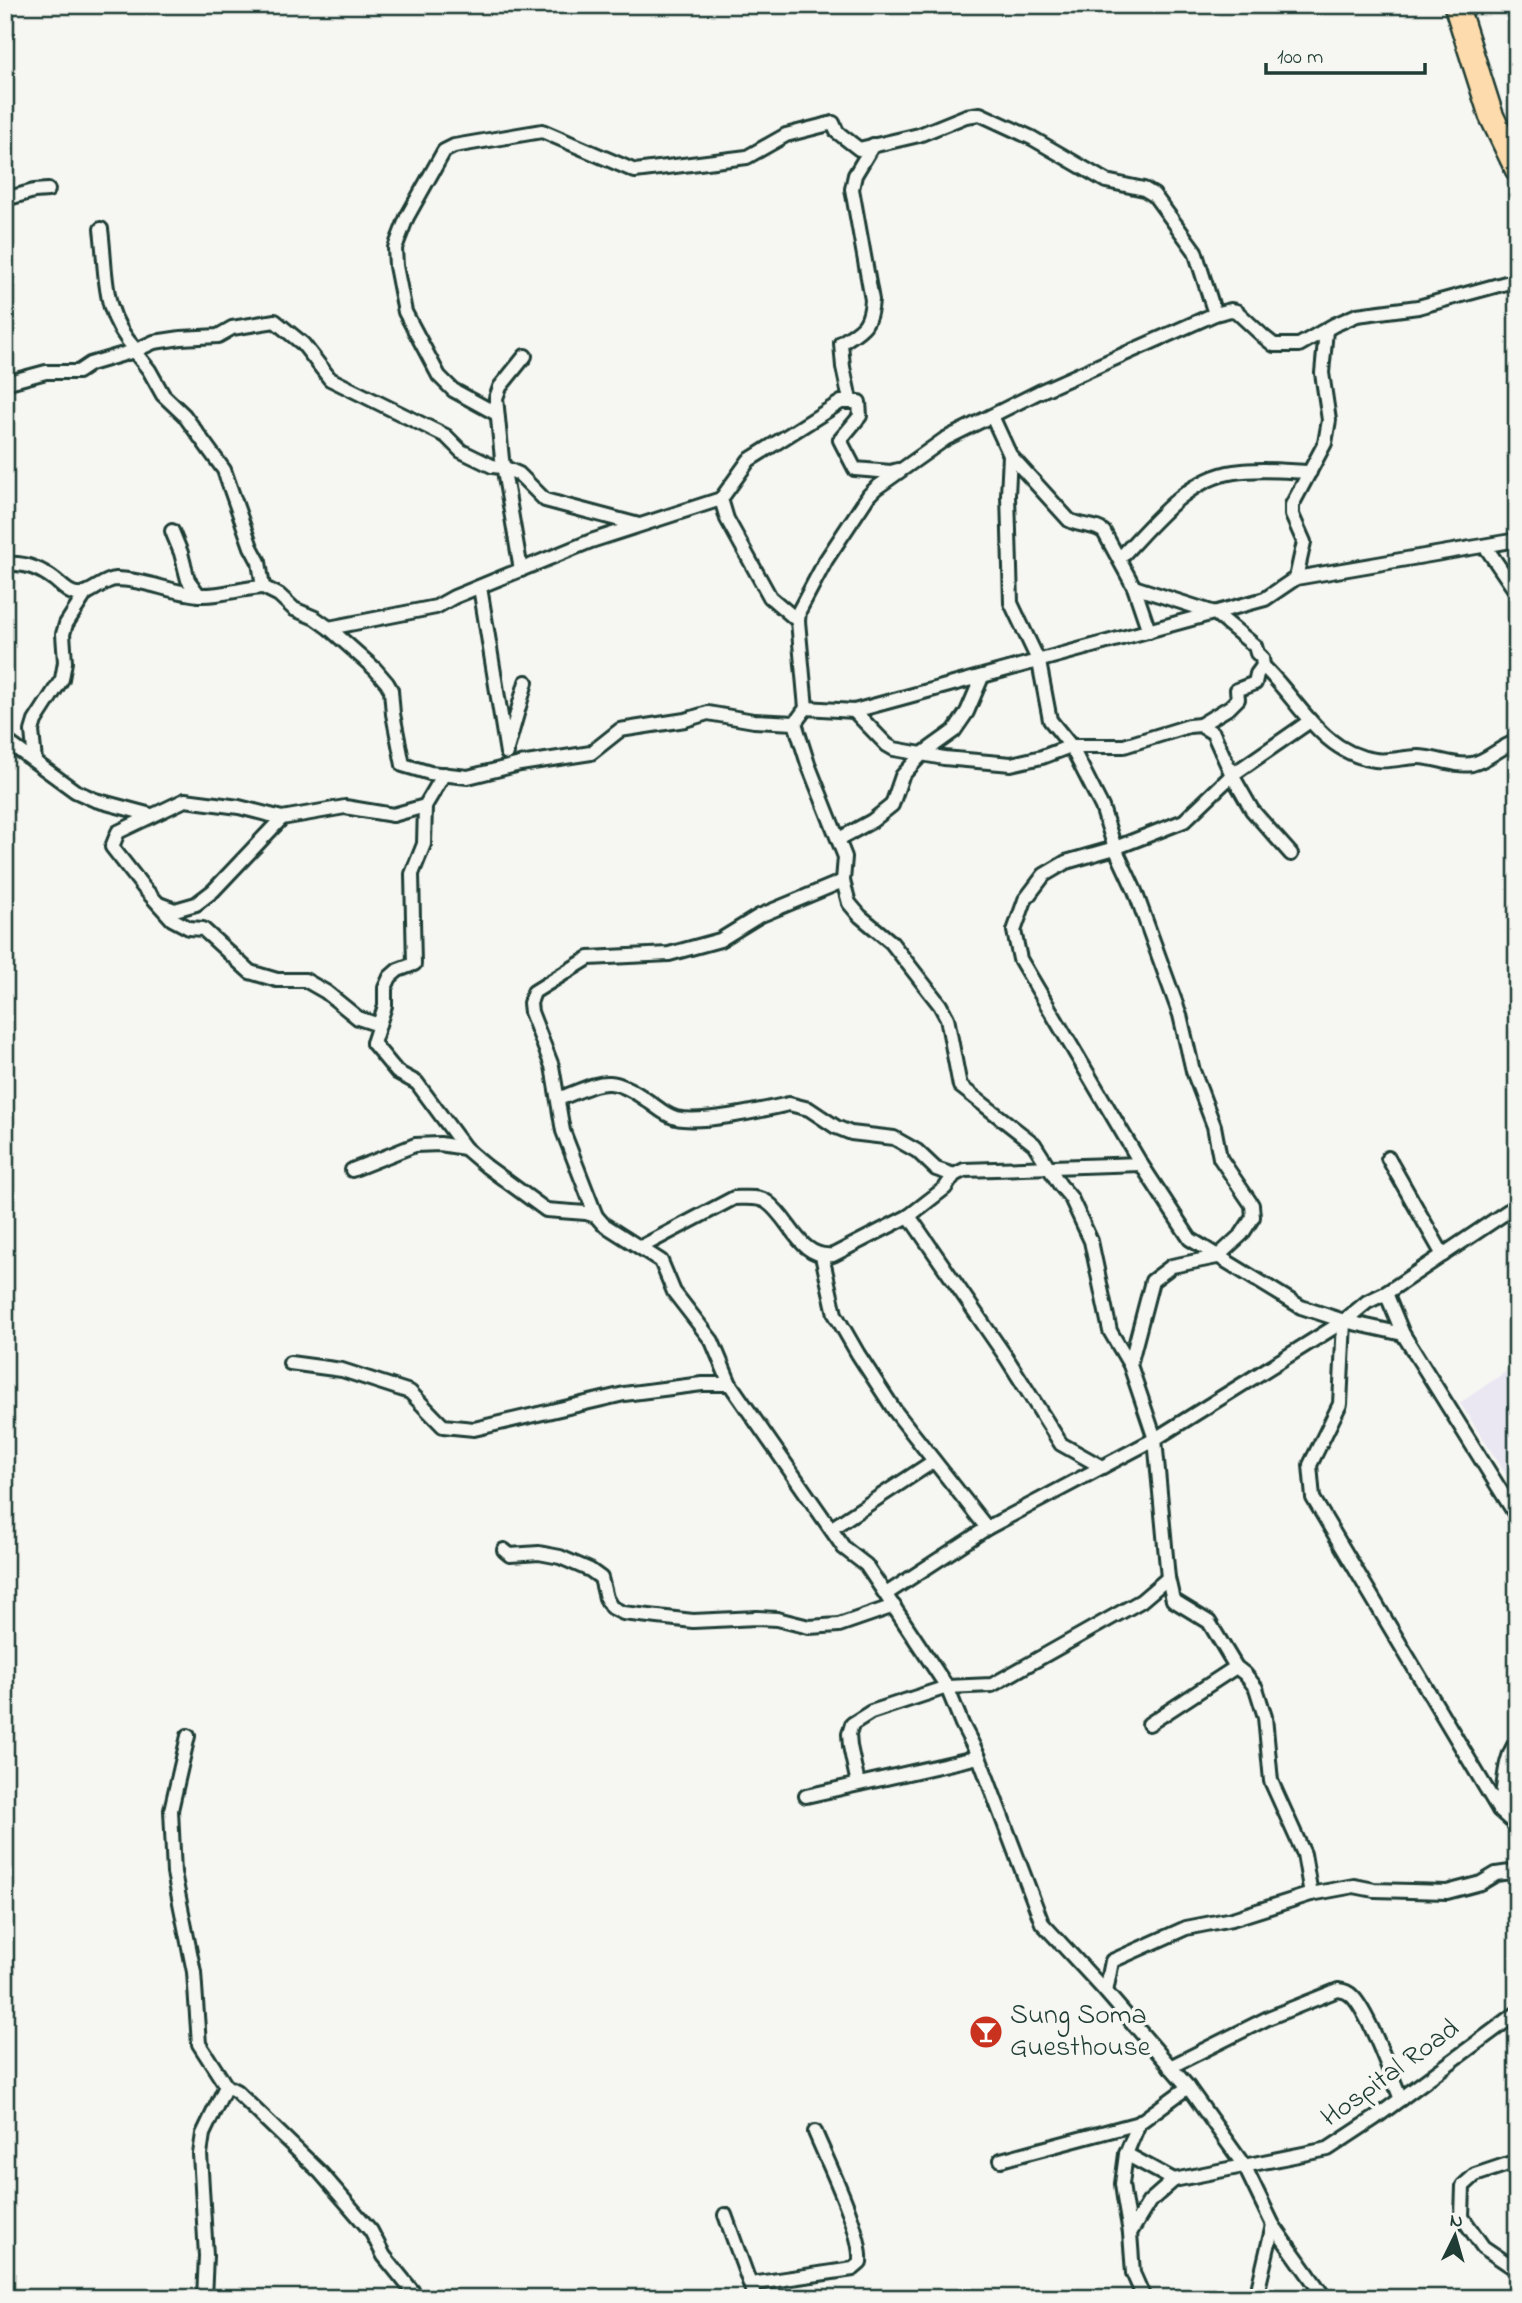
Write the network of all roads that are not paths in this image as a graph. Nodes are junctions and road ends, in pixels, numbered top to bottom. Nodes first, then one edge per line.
1 (1456, 5) edge
2 (873, 145) junction
3 (1517, 169) edge
4 (48, 190) dead end
5 (5, 199) edge
6 (101, 229) dead end
7 (1517, 279) edge
8 (1215, 314) junction
9 (1326, 330) junction
10 (135, 350) junction
11 (525, 356) dead end
12 (5, 383) edge
13 (850, 400) junction
14 (497, 414) junction
15 (992, 416) junction
16 (1010, 455) junction
17 (503, 467) junction
18 (902, 469) junction
19 (1310, 472) junction
20 (721, 499) junction
21 (639, 525) junction
22 (172, 531) dead end
23 (1517, 540) edge
24 (1485, 546) junction
25 (1120, 558) junction
26 (5, 564) edge
27 (521, 570) junction
28 (1296, 578) junction
29 (263, 587) junction
30 (480, 587) junction
31 (1134, 587) junction
32 (86, 593) junction
33 (1517, 593) edge
34 (200, 595) junction
35 (1215, 613) junction
36 (798, 621) junction
37 (328, 628) junction
38 (1149, 631) junction
39 (1039, 662) junction
40 (1263, 666) junction
41 (982, 677) junction
42 (526, 682) dead end
43 (806, 708) junction
44 (854, 711) junction
45 (1310, 721) junction
46 (795, 723) junction
47 (1200, 725) junction
48 (5, 740) edge
49 (1516, 740) edge
50 (1071, 746) junction
51 (507, 753) junction
52 (922, 754) junction
53 (35, 761) junction
54 (505, 768) junction
55 (444, 774) junction
56 (1232, 775) junction
57 (425, 806) junction
58 (151, 815) junction
59 (282, 818) junction
60 (839, 839) junction
61 (1115, 848) junction
62 (1291, 854) dead end
63 (843, 881) junction
64 (157, 903) junction
65 (373, 1043) junction
66 (558, 1099) junction
67 (465, 1148) junction
68 (1388, 1158) dead end
69 (1141, 1164) junction
70 (1049, 1168) junction
71 (352, 1170) dead end
72 (954, 1175) junction
73 (1517, 1205) edge
74 (596, 1216) junction
75 (909, 1216) junction
76 (641, 1247) junction
77 (1443, 1255) junction
78 (822, 1256) junction
79 (1217, 1257) junction
80 (1386, 1293) junction
81 (1344, 1321) junction
82 (1403, 1334) junction
83 (290, 1363) dead end
84 (1130, 1365) junction
85 (730, 1384) junction
86 (1155, 1439) junction
87 (934, 1461) junction
88 (1102, 1467) junction
89 (1517, 1517) edge
90 (832, 1528) junction
91 (987, 1528) junction
92 (504, 1550) dead end
93 (1168, 1578) junction
94 (886, 1594) junction
95 (894, 1605) junction
96 (1236, 1667) junction
97 (947, 1687) junction
98 (1149, 1724) dead end
99 (188, 1736) dead end
100 (1517, 1741) edge
101 (979, 1757) junction
102 (859, 1784) junction
103 (806, 1796) dead end
104 (1499, 1810) junction
105 (1517, 1826) edge
106 (1517, 1871) edge
107 (1311, 1894) junction
108 (1106, 1992) junction
109 (1517, 2013) edge
110 (1170, 2067) junction
111 (226, 2086) junction
112 (1188, 2087) junction
113 (1401, 2099) junction
114 (1139, 2123) junction
115 (815, 2132) dead end
116 (1126, 2154) junction
117 (1001, 2160) dead end
118 (1517, 2161) edge
119 (1245, 2167) junction
120 (1174, 2180) junction
121 (725, 2214) dead end
122 (1273, 2225) junction
123 (1130, 2233) junction
124 (1517, 2270) edge
125 (751, 2284) junction
126 (204, 2298) edge
127 (418, 2298) edge
128 (755, 2298) edge
129 (1144, 2298) edge
130 (1256, 2298) edge
131 (1325, 2298) edge

1 - 3 highway
2 - 8 street
2 - 13 street
2 - 14 street
4 - 5 street
6 - 10 street
7 - 9 street
8 - 9 street
8 - 15 street
9 - 19 street
10 - 12 street
10 - 17 street
10 - 29 street
11 - 14 street
13 - 18 street
13 - 20 street
14 - 17 street
15 - 16 street
15 - 18 street
16 - 25 street
16 - 39 street
17 - 21 street
17 - 27 street
18 - 36 street
19 - 25 street
19 - 28 street
20 - 21 street
20 - 36 street
21 - 27 street
22 - 34 street
23 - 24 street
24 - 28 street
24 - 33 street
25 - 31 street
26 - 32 street
27 - 30 street
28 - 35 street
29 - 34 street
29 - 37 street
30 - 37 street
30 - 51 street
31 - 35 street
31 - 38 street
32 - 34 street
32 - 53 street
35 - 38 street
35 - 40 street
36 - 43 street
37 - 55 street
38 - 39 street
39 - 41 street
39 - 50 street
40 - 45 street
40 - 47 street
41 - 44 street
41 - 52 street
42 - 51 street
43 - 44 street
43 - 46 street
44 - 52 street
45 - 49 street
45 - 56 street
46 - 54 street
46 - 60 street
47 - 50 street
47 - 56 street
48 - 53 street
50 - 52 street
50 - 61 street
51 - 54 street
52 - 60 street
53 - 58 street
54 - 55 street
55 - 57 street
56 - 61 street
56 - 62 street
57 - 59 street
57 - 65 street
58 - 59 street
58 - 64 street
59 - 64 street
60 - 63 street
61 - 69 street
61 - 79 street
63 - 66 street
63 - 70 street
64 - 65 street
65 - 67 street
66 - 72 street
66 - 74 street
67 - 71 street
67 - 74 street
68 - 77 street
69 - 70 street
69 - 79 street
70 - 72 street
70 - 84 street
72 - 75 street
73 - 77 street
74 - 76 street
75 - 78 street
75 - 88 street
76 - 78 street
76 - 85 street
77 - 80 street
78 - 87 street
79 - 81 street
79 - 84 street
80 - 81 street
80 - 82 street
81 - 82 street
81 - 86 street
81 - 104 street
82 - 89 street
83 - 85 street
84 - 86 street
85 - 90 street
86 - 88 street
86 - 93 street
87 - 90 street
87 - 91 street
88 - 91 street
90 - 94 street
91 - 94 street
92 - 95 street
93 - 96 street
93 - 97 street
94 - 95 street
95 - 97 street
96 - 98 street
96 - 107 street
97 - 101 street
97 - 102 street
99 - 111 street
100 - 104 street
101 - 102 street
101 - 108 street
102 - 103 street
104 - 105 street
106 - 107 street
107 - 108 street
108 - 110 street
109 - 113 street, Hospital Road
110 - 112 street
110 - 113 street
111 - 126 street
111 - 127 street
112 - 114 street
112 - 119 street
113 - 119 street, Hospital Road
114 - 116 street
114 - 117 street
115 - 125 street
116 - 120 street
116 - 123 street
118 - 124 street
119 - 120 street, Hospital Road
119 - 122 street
120 - 123 street
121 - 125 street
122 - 130 street
122 - 131 street
123 - 129 street
125 - 128 street

